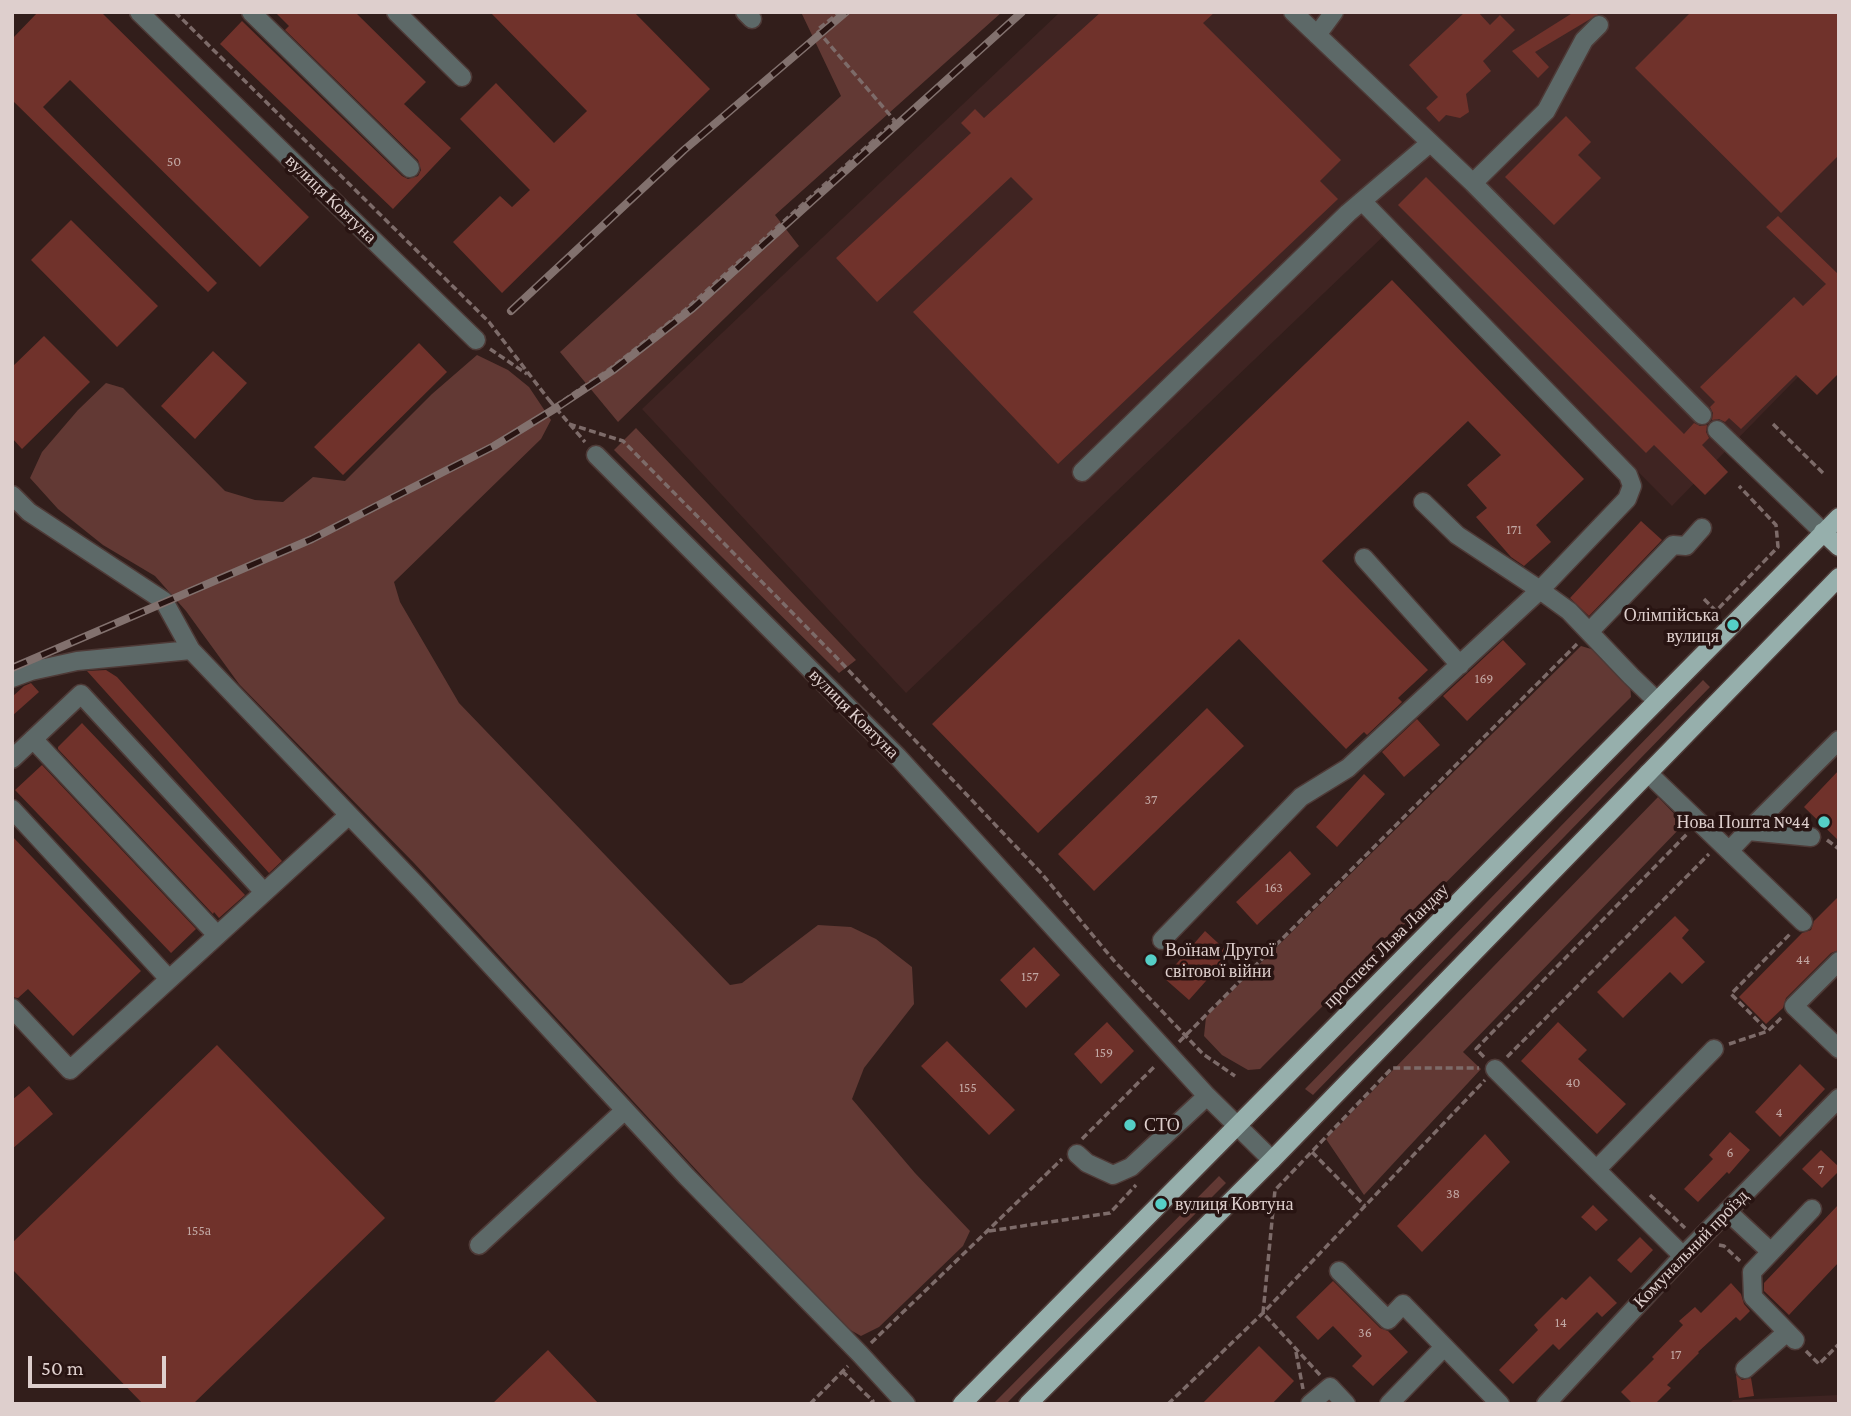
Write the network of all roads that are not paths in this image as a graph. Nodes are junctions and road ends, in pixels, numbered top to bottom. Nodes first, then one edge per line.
1 (139, 12) edge
2 (251, 12) edge
3 (396, 12) edge
4 (1293, 12) edge
5 (1334, 12) edge
6 (1606, 18) edge
7 (1317, 35) junction
8 (462, 78) dead end
9 (1430, 143) junction
10 (411, 169) dead end
11 (1473, 183) junction
12 (1362, 201) junction
13 (476, 340) road end
14 (1702, 415) dead end
15 (1717, 430) dead end
16 (596, 455) road end
17 (1082, 472) dead end
18 (12, 495) edge
19 (1423, 502) dead end
20 (1839, 517) edge
21 (1702, 528) dead end
22 (1823, 532) junction
23 (1839, 547) edge
24 (1364, 558) dead end
25 (1839, 577) edge
26 (1540, 590) junction
27 (1589, 632) junction
28 (191, 650) junction
29 (1460, 665) junction
30 (12, 678) edge
31 (1657, 701) junction
32 (33, 739) junction
33 (1839, 740) edge
34 (12, 759) edge
35 (1648, 773) junction
36 (12, 809) edge
37 (349, 815) junction
38 (1748, 831) junction
39 (1811, 837) dead end
40 (1725, 846) junction
41 (264, 892) junction
42 (1802, 922) road end
43 (217, 935) junction
44 (1162, 940) dead end
45 (1839, 961) edge
46 (169, 979) junction
47 (12, 1008) edge
48 (1714, 1049) road end
49 (1839, 1049) edge
50 (1495, 1069) road end
51 (1207, 1096) junction
52 (1839, 1098) edge
53 (625, 1110) junction
54 (1238, 1127) junction
55 (1074, 1150) road end
56 (1272, 1160) junction
57 (1597, 1169) junction
58 (1812, 1209) dead end
59 (1727, 1211) junction
60 (479, 1245) dead end
61 (1771, 1252) junction
62 (1683, 1256) junction
63 (1339, 1271) dead end
64 (1444, 1348) junction
65 (1745, 1368) dead end
66 (1307, 1397) edge
67 (905, 1404) edge
68 (962, 1404) edge
69 (1028, 1404) edge
70 (1346, 1404) edge
71 (1389, 1404) edge
72 (1500, 1404) edge
73 (1546, 1404) edge

1 - 13 street, вулиця Ковтуна
2 - 10 street
3 - 8 street
4 - 7 street
5 - 7 street
6 - 11 street
7 - 9 street
9 - 11 street
9 - 12 street
11 - 14 street
12 - 17 street
12 - 26 street
15 - 22 street
16 - 51 street, вулиця Ковтуна
18 - 28 street
19 - 26 street
20 - 22 main road, проспект Льва Ландау
21 - 27 street
22 - 23 main road
22 - 31 main road, проспект Льва Ландау
24 - 29 street
25 - 35 main road
26 - 27 street
26 - 29 street
27 - 31 street
28 - 30 street
28 - 37 street
29 - 44 street
31 - 54 main road, проспект Льва Ландау
32 - 34 street
32 - 41 street
32 - 43 street
33 - 38 street
35 - 40 street
35 - 56 main road
36 - 46 street
37 - 41 street
37 - 53 street
38 - 39 street
38 - 40 street
40 - 42 street
41 - 43 street
43 - 46 street
45 - 49 street
46 - 47 street
48 - 57 street
50 - 57 street
51 - 54 street, вулиця Ковтуна
51 - 55 street
52 - 59 street, Комунальний проїзд
53 - 60 street
53 - 67 street
54 - 56 street, вулиця Ковтуна
54 - 68 main road, проспект Льва Ландау
56 - 69 main road
57 - 62 street
58 - 61 street
59 - 61 street
59 - 62 street, Комунальний проїзд
61 - 65 street
62 - 73 street, Комунальний проїзд
63 - 64 street
64 - 71 street
64 - 72 street
66 - 70 street

